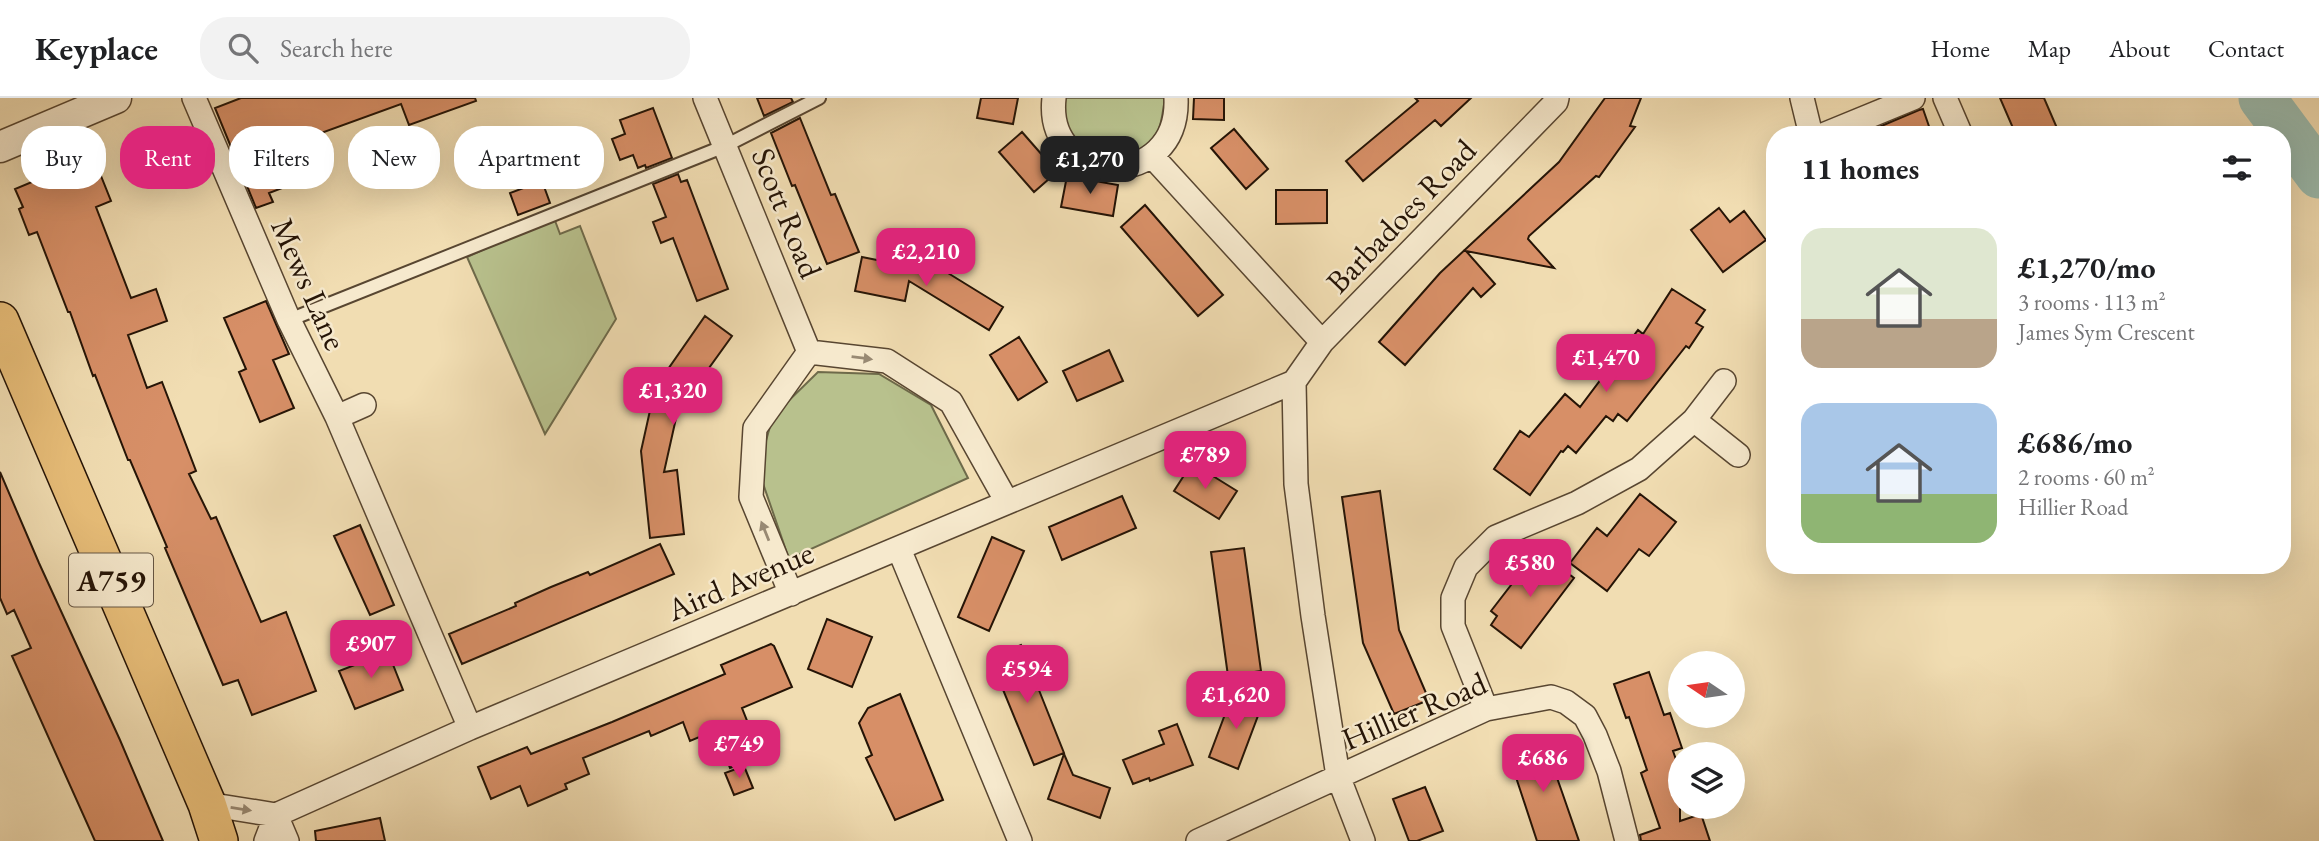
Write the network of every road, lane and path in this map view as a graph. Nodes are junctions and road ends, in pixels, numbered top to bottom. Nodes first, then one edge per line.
1 (116, 98) edge
2 (194, 98) edge
3 (705, 98) edge
4 (819, 98) edge
5 (1054, 98) edge
6 (1176, 98) edge
7 (1557, 98) edge
8 (1802, 98) edge
9 (1913, 98) edge
10 (1945, 98) edge
11 (1809, 126) edge
12 (1845, 126) edge
13 (1957, 126) edge
14 (0, 146) edge
15 (725, 146) junction
16 (1152, 156) junction
17 (289, 320) junction
18 (0, 321) edge
19 (1322, 342) junction
20 (809, 352) junction
21 (1724, 381) dead end
22 (1294, 382) junction
23 (364, 405) dead end
24 (337, 417) junction
25 (1694, 420) junction
26 (1738, 455) dead end
27 (1007, 502) junction
28 (899, 549) junction
29 (791, 594) junction
30 (1486, 709) junction
31 (470, 728) junction
32 (1338, 776) junction
33 (207, 804) junction
34 (276, 815) junction
35 (219, 841) edge
36 (266, 841) edge
37 (287, 841) edge
38 (1020, 841) edge
39 (1198, 841) edge
40 (1363, 841) edge
41 (1627, 841) edge

1 - 14 street
2 - 17 street, Mews Lane
3 - 15 street, Scott Road
4 - 15 lane
5 - 16 street
6 - 16 street
7 - 19 street, Barbadoes Road
8 - 11 street
9 - 12 street
10 - 13 street
15 - 17 lane
15 - 20 street, Scott Road
16 - 19 street
17 - 24 street, Mews Lane
18 - 33 main road, A759
19 - 22 street, Barbadoes Road
20 -> 27 street
29 -> 20 street
21 - 25 street
22 - 27 street, Aird Avenue
22 - 32 street
23 - 24 street
24 - 31 street, Mews Lane
25 - 26 street
25 - 30 street
27 - 28 street, Aird Avenue
28 - 29 street, Aird Avenue
28 - 38 street
29 - 31 street, Aird Avenue
30 - 32 street, Hillier Road
30 - 41 street, Hillier Road
31 - 34 street, Aird Avenue
32 - 39 street, Hillier Road
32 - 40 street
33 -> 34 street
33 - 35 main road, A759
34 - 36 street
34 - 37 street

